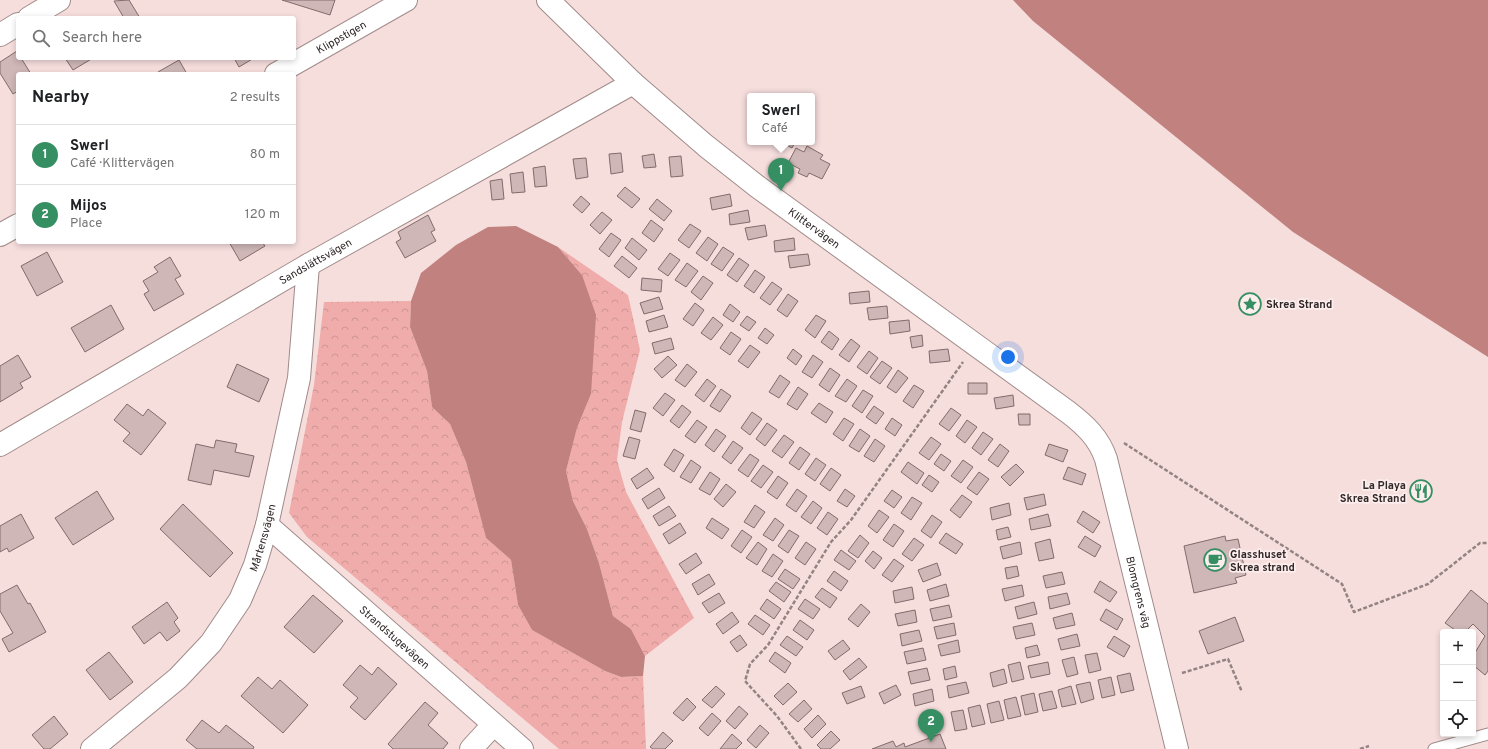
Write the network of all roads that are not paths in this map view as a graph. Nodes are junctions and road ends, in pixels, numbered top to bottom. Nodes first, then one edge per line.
1 (406, 0) edge
2 (548, 0) edge
3 (54, 1) edge
4 (32, 16) edge
5 (16, 25) edge
6 (0, 35) edge
7 (280, 72) edge
8 (633, 83) junction
9 (16, 226) edge
10 (0, 235) edge
11 (308, 265) junction
12 (1096, 437) joint
13 (0, 445) edge
14 (267, 525) junction
15 (493, 725) junction
16 (1483, 736) edge
17 (1488, 742) edge
18 (92, 749) edge
19 (471, 749) edge
20 (522, 749) edge
21 (1177, 749) edge
22 (1434, 749) edge

1 - 7 street, Klippstigen
2 - 8 street, Klittervägen
3 - 4 street
5 - 6 street
8 - 11 street, Sandslättsvägen
8 - 12 street, Klittervägen
9 - 10 street
11 - 13 street, Sandslättsvägen
11 - 14 street, Mårtensvägen
12 - 21 street, Blomgrens väg
14 - 15 street, Strandstugevägen
14 - 18 street, Mårtensvägen
15 - 19 street
15 - 20 street, Strandstugevägen
16 - 17 lane
16 - 22 lane

